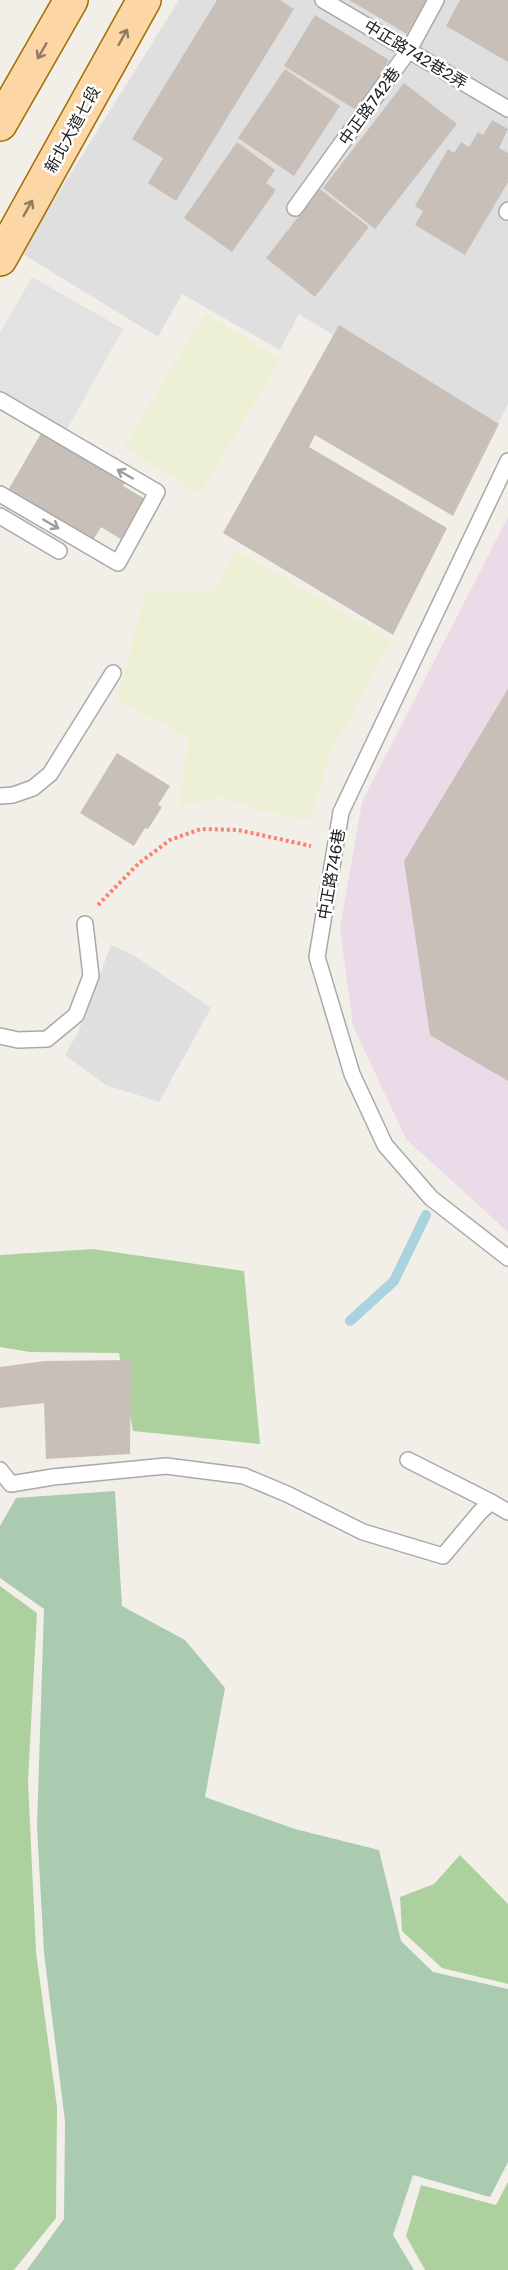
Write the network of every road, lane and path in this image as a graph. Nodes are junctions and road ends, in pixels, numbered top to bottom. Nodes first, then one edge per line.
1 (71, 0) edge
2 (144, 0) edge
3 (323, 0) edge
4 (436, 0) edge
5 (409, 50) junction
6 (508, 109) edge
7 (0, 124) edge
8 (295, 208) dead end
9 (0, 259) edge
10 (0, 400) edge
11 (508, 461) edge
12 (0, 494) edge
13 (0, 516) edge
14 (59, 551) dead end
15 (113, 673) dead end
16 (0, 796) edge
17 (335, 851) junction
18 (85, 924) joint
19 (0, 1036) edge
20 (508, 1258) edge
21 (408, 1460) dead end
22 (0, 1470) edge
23 (5, 1485) edge
24 (491, 1502) junction
25 (508, 1512) edge

1 -> 7 main road
9 -> 2 main road, 新北大道七段
3 - 5 lane, 中正路742巷2弄
4 - 5 lane, 中正路742巷
5 - 6 lane, 中正路742巷2弄
5 - 8 lane, 中正路742巷
12 -> 10 lane
11 - 17 lane, 中正路746巷
13 - 14 lane
15 - 16 lane
17 - 18 path
17 - 20 lane, 中正路746巷
18 - 19 lane
21 - 24 lane
22 - 23 lane
23 - 24 lane
24 - 25 lane

